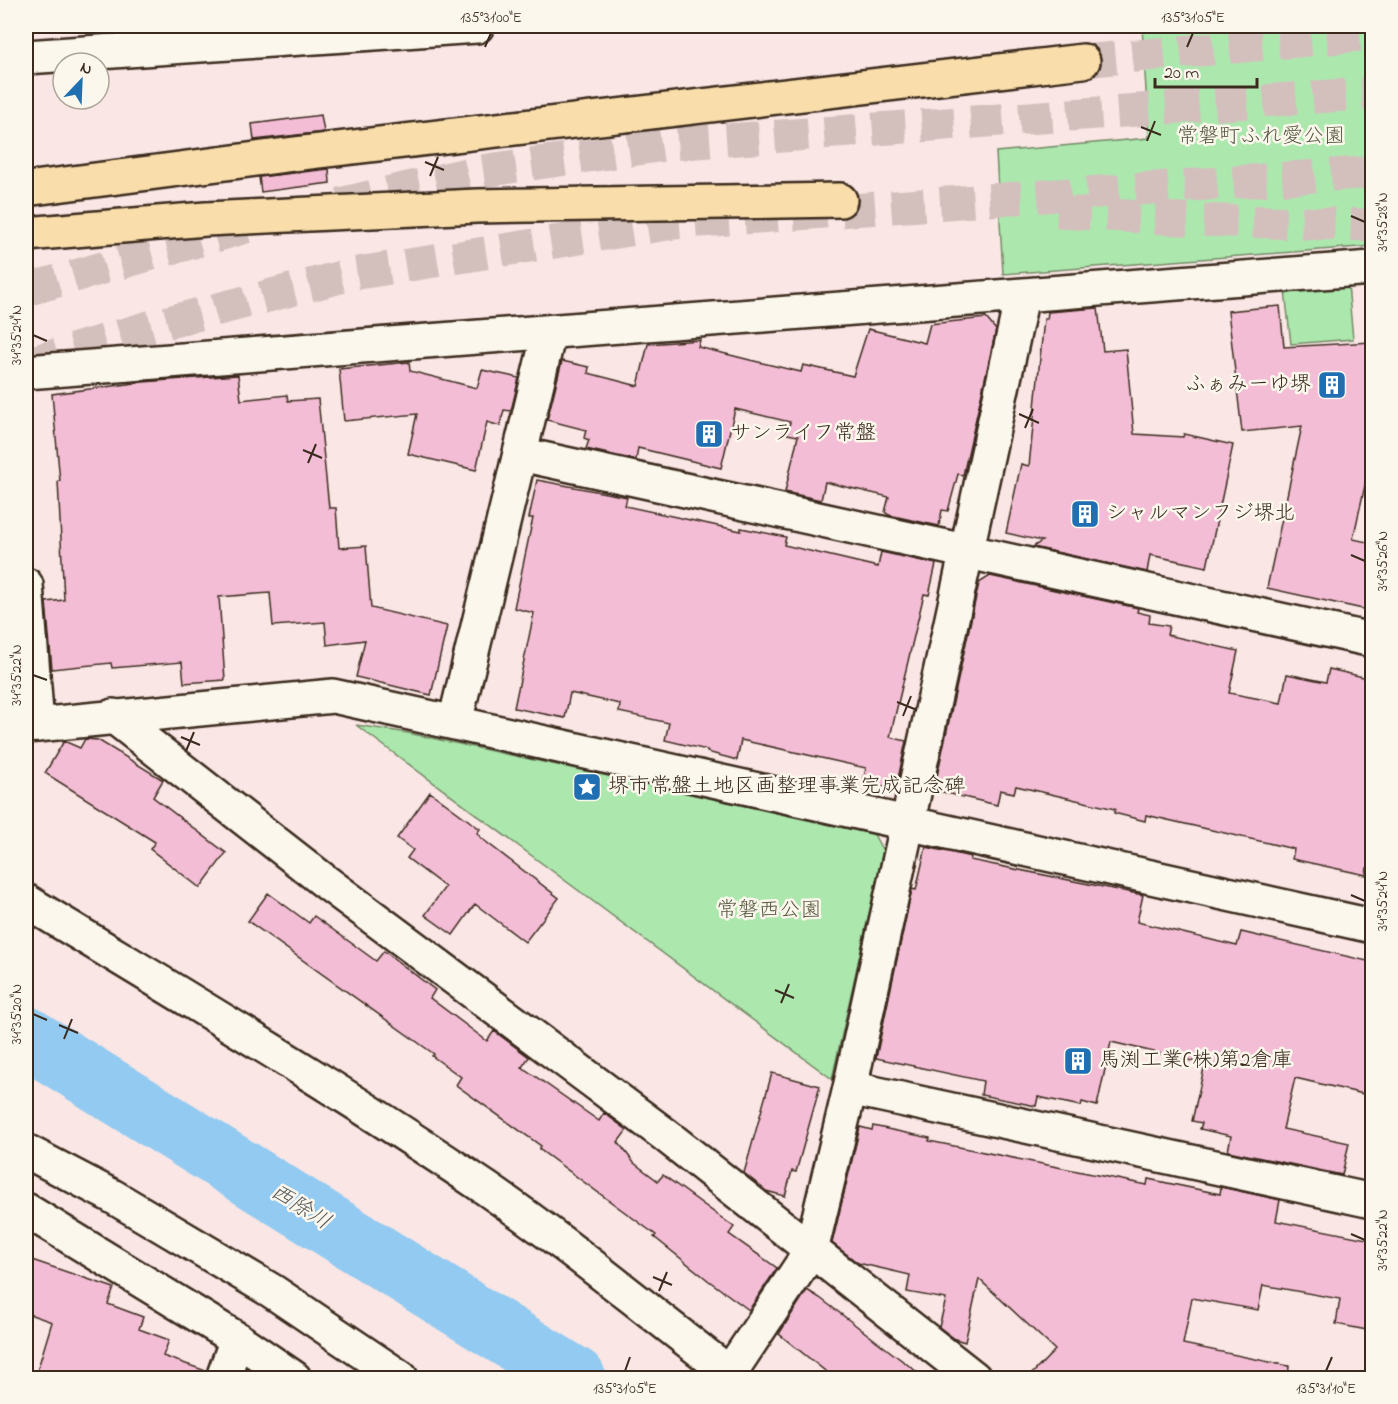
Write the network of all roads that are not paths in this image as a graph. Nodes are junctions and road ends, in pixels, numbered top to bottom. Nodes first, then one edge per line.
1 (477, 26) edge
2 (26, 57) edge
3 (1083, 61) tunnel mouth
4 (26, 189) edge
5 (840, 200) dead end
6 (26, 234) edge
7 (1372, 268) edge
8 (1022, 296) junction
9 (549, 333) junction
10 (26, 372) edge
11 (520, 454) junction
12 (967, 551) junction
13 (26, 585) edge
14 (1372, 640) edge
15 (113, 716) junction
16 (455, 722) junction
17 (31, 726) edge
18 (908, 821) junction
19 (26, 901) edge
20 (1372, 926) edge
21 (850, 1088) junction
22 (26, 1151) edge
23 (1372, 1201) edge
24 (27, 1215) edge
25 (811, 1251) junction
26 (237, 1339) junction
27 (733, 1376) edge
28 (224, 1378) edge
29 (294, 1378) edge
30 (401, 1378) edge
31 (974, 1378) edge

1 - 2 street
3 - 4 highway
5 - 6 highway
7 - 8 street
8 - 9 street
8 - 12 street
9 - 10 street
9 - 11 street
11 - 12 street
11 - 16 street
12 - 14 street
12 - 18 street
13 - 17 street
15 - 16 street
15 - 17 street
15 - 25 street
16 - 18 street
18 - 20 street
18 - 21 street
19 - 27 street
21 - 23 street
21 - 25 street
22 - 30 street
24 - 26 street
25 - 27 street
25 - 31 street
26 - 28 street
26 - 29 street

